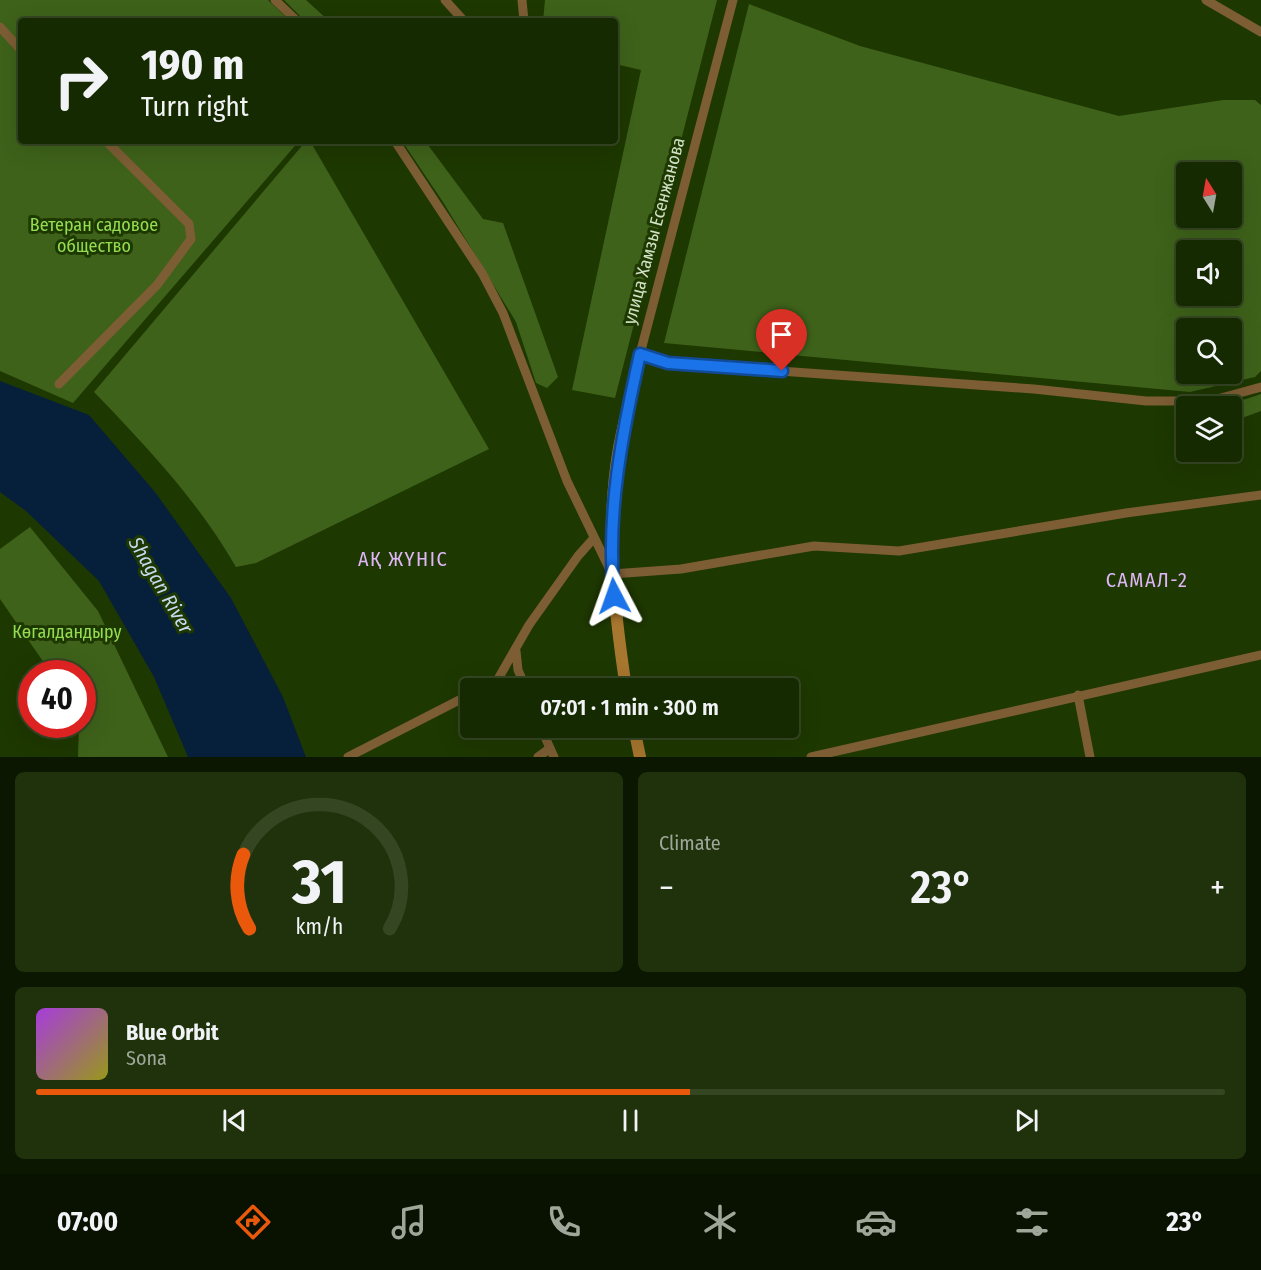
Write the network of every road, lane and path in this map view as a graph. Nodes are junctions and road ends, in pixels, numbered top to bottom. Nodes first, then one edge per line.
1 (275, 0) edge
2 (445, 0) edge
3 (522, 0) edge
4 (733, 0) edge
5 (1206, 0) edge
6 (294, 18) edge
7 (461, 18) edge
8 (524, 18) edge
9 (0, 27) edge
10 (1261, 33) edge
11 (18, 47) edge
12 (109, 144) edge
13 (397, 144) edge
14 (640, 354) junction
15 (59, 384) dead end
16 (1261, 387) edge
17 (1261, 495) edge
18 (594, 538) junction
19 (612, 574) junction
20 (516, 648) junction
21 (1261, 655) edge
22 (499, 678) edge
23 (522, 678) edge
24 (625, 678) edge
25 (1078, 695) junction
26 (460, 700) edge
27 (545, 738) edge
28 (636, 738) edge
29 (551, 753) edge
30 (348, 757) edge
31 (538, 757) edge
32 (640, 757) edge
33 (811, 757) edge
34 (1090, 757) edge

1 - 6 street
2 - 7 street
3 - 8 street
4 - 14 street, улица Хамзы Есенжанова
5 - 10 street
9 - 11 street
12 - 15 street
13 - 18 street
14 - 16 street
14 - 19 street, улица Хамзы Есенжанова
17 - 19 street
18 - 19 street
18 - 20 street
19 - 24 street, улица Хамзы Есенжанова
20 - 22 street
20 - 23 street
21 - 25 street
25 - 33 street
25 - 34 street
26 - 30 street
27 - 29 street
28 - 32 street
29 - 31 street

